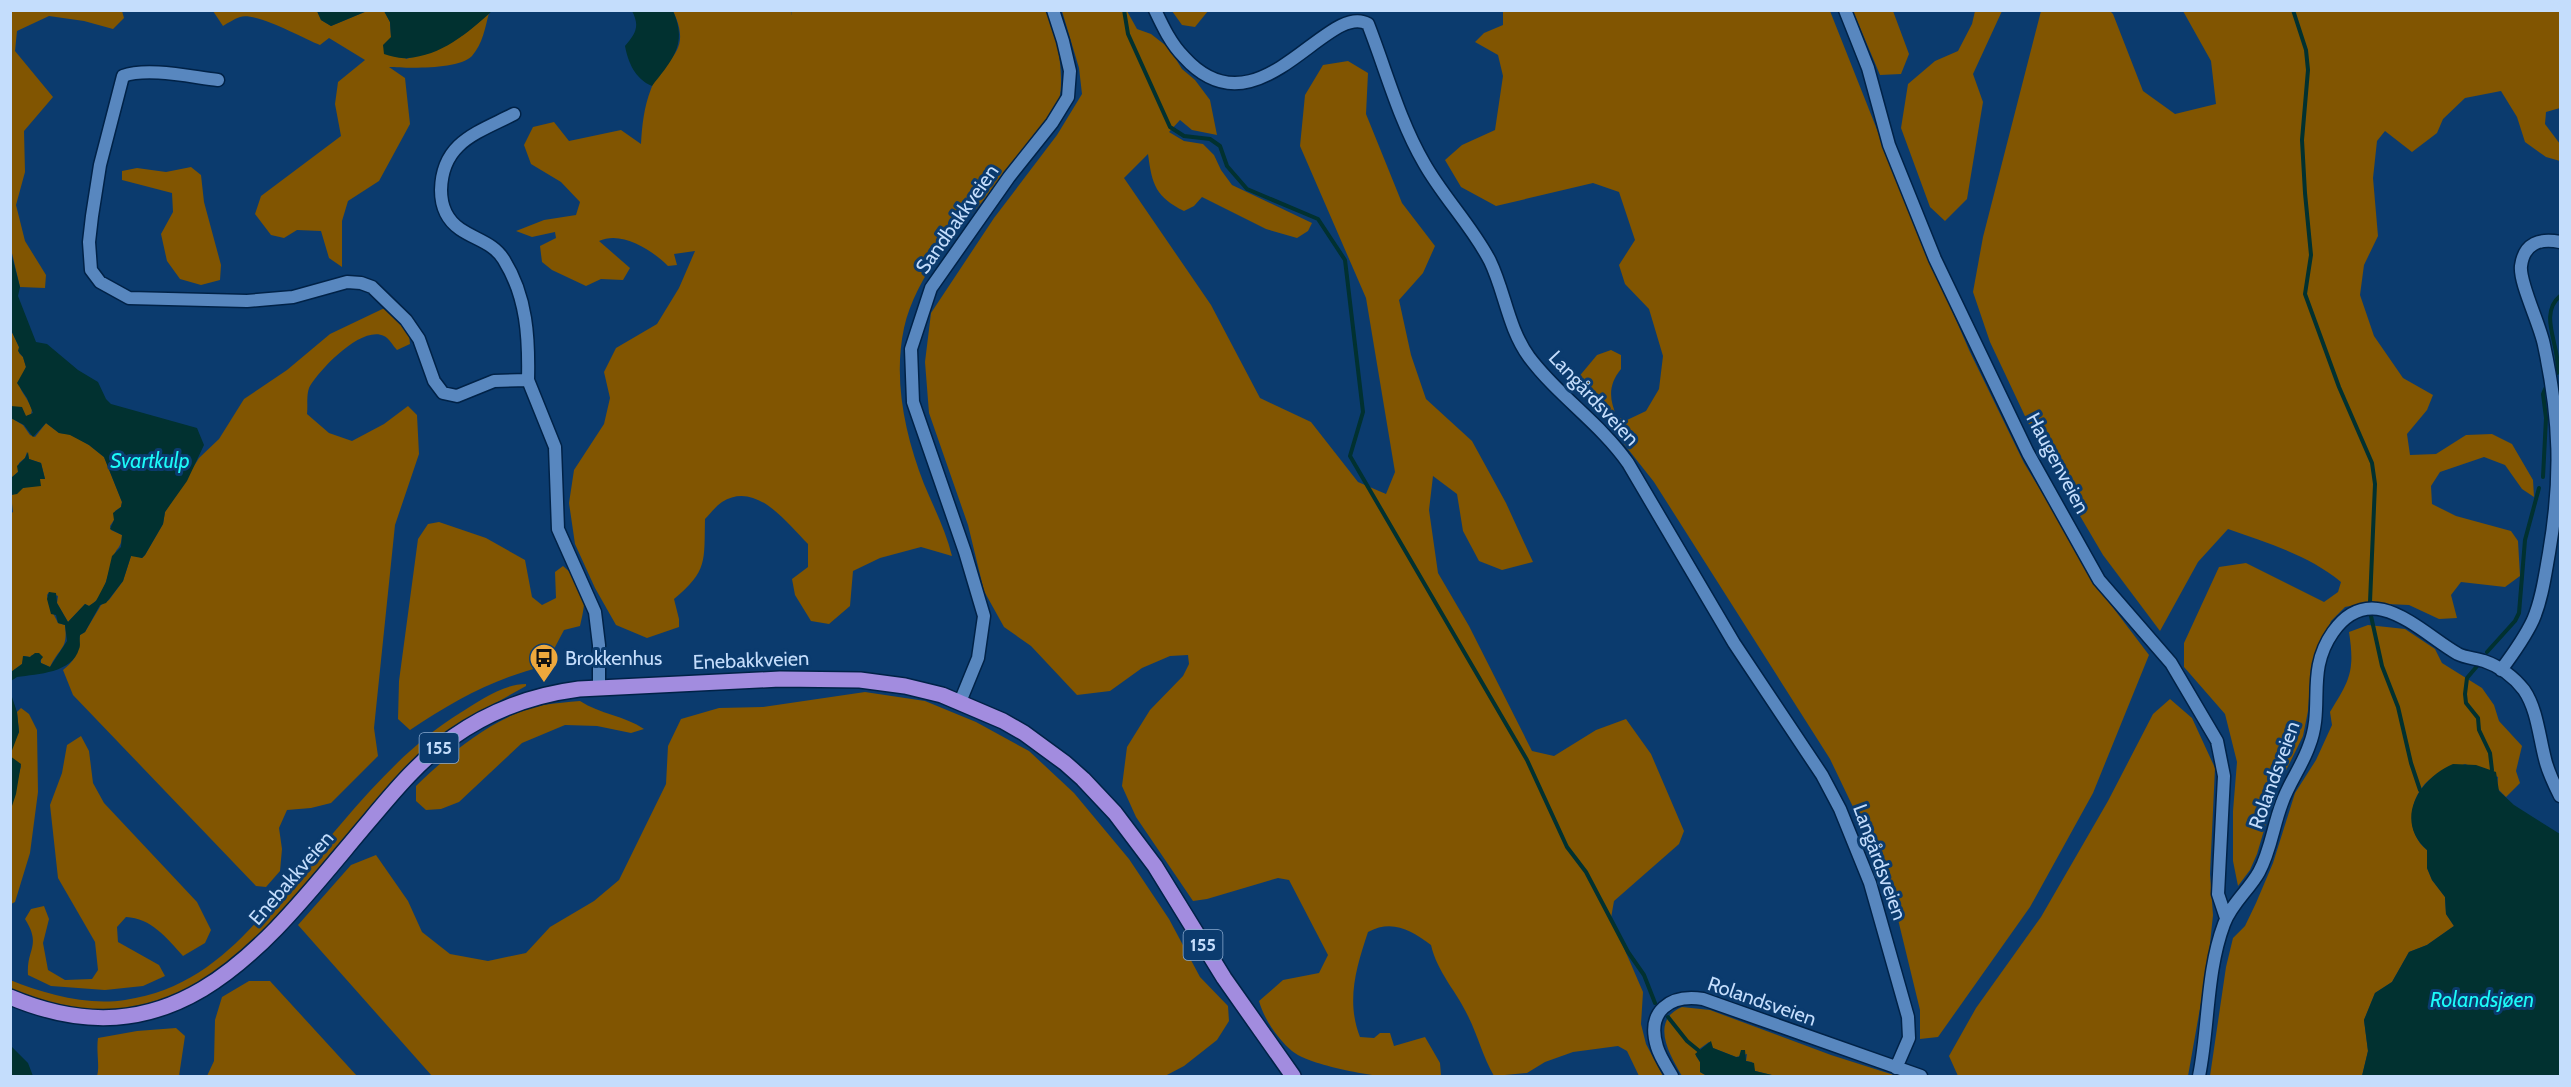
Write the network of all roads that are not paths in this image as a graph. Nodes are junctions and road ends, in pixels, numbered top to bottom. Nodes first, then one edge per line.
1 (1053, 10) edge
2 (1155, 10) edge
3 (1845, 10) edge
4 (218, 80) dead end
5 (514, 114) dead end
6 (2560, 242) edge
7 (528, 380) junction
8 (2501, 670) junction
9 (599, 688) junction
10 (960, 702) junction
11 (2560, 796) edge
12 (2226, 918) junction
13 (10, 997) edge
14 (1896, 1068) junction
15 (1293, 1077) edge
16 (1672, 1077) edge
17 (1921, 1077) edge
18 (2199, 1077) edge

1 - 10 street, Sandbakkveien
2 - 14 street, Langårdsveien
3 - 12 street, Haugenveien
4 - 7 street
5 - 7 street
6 - 8 street
7 - 9 street
8 - 11 street, Rolandsveien
8 - 12 street, Rolandsveien
9 - 10 main road, Enebakkveien / 155
9 - 13 main road, Enebakkveien / 155
10 - 15 main road, Enebakkveien / 155
12 - 18 street, Rolandsveien
14 - 16 street, Rolandsveien
14 - 17 street, Rolandsveien

